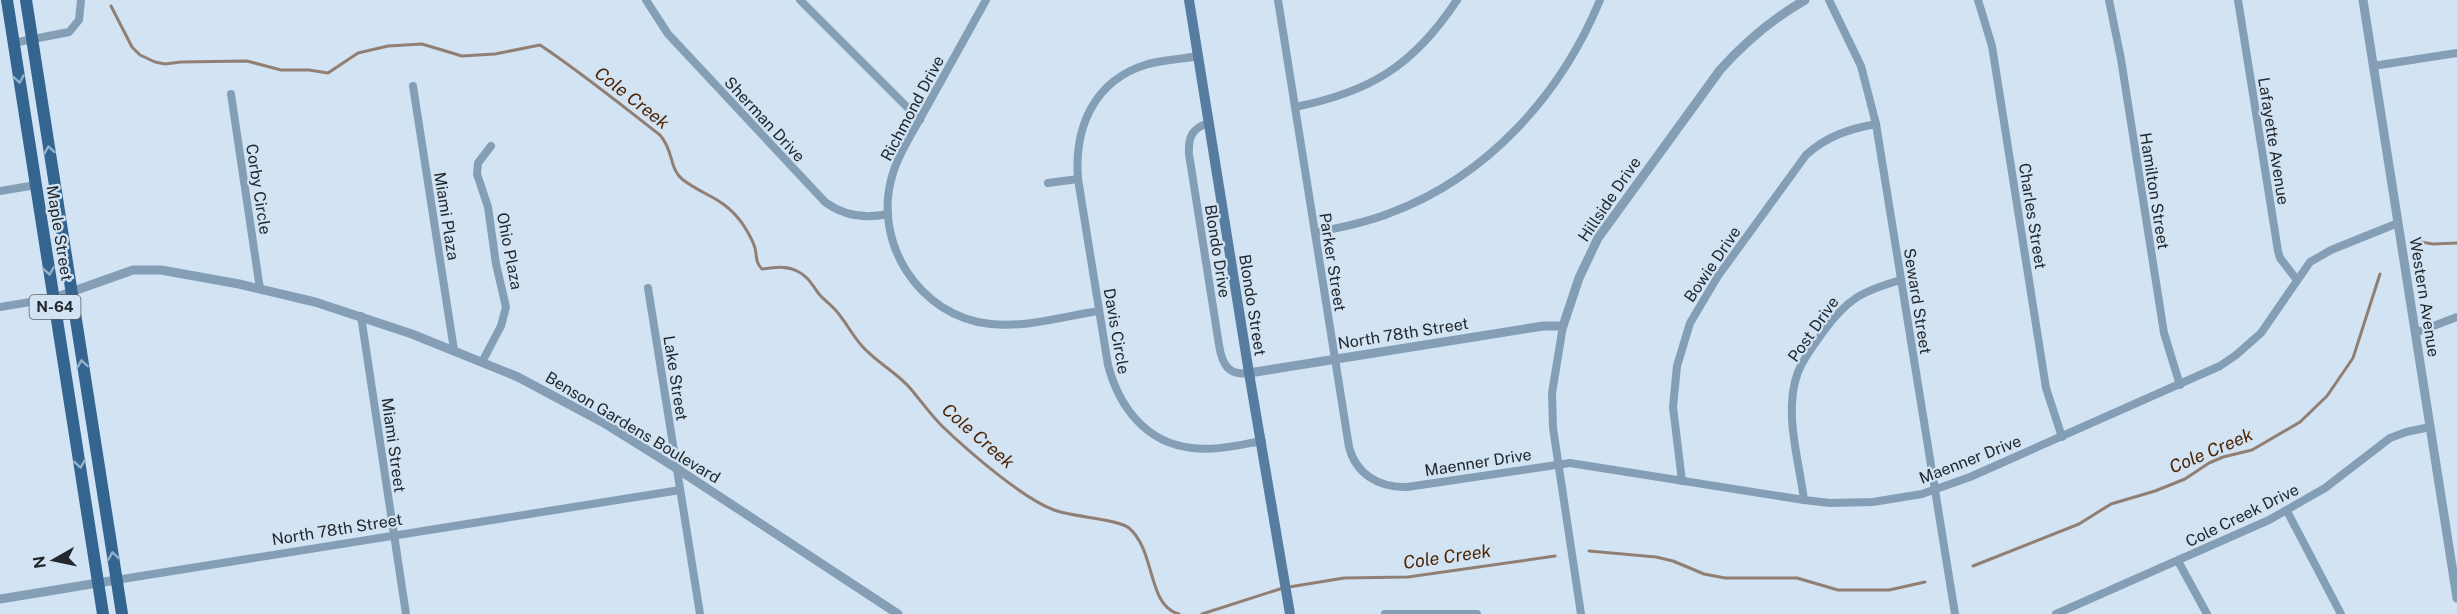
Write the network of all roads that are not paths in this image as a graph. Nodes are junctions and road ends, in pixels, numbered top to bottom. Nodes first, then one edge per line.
1 (7, 0) edge
2 (26, 0) edge
3 (81, 0) edge
4 (646, 0) edge
5 (800, 0) edge
6 (1189, 0) edge
7 (1278, 0) edge
8 (1457, 0) edge
9 (1600, 0) edge
10 (1805, 0) edge
11 (1829, 0) edge
12 (1978, 0) edge
13 (2109, 0) edge
14 (2238, 0) edge
15 (2363, 0) edge
16 (983, 1) edge
17 (32, 40) junction
18 (14, 43) junction
19 (2457, 53) edge
20 (1198, 56) junction
21 (2373, 66) junction
22 (413, 86) dead end
23 (231, 94) dead end
24 (1295, 107) junction
25 (920, 120) junction
26 (1209, 123) junction
27 (1876, 124) junction
28 (491, 146) dead end
29 (1078, 179) junction
30 (1048, 183) dead end
31 (36, 185) junction
32 (0, 191) edge
33 (888, 214) junction
34 (2398, 223) junction
35 (1315, 233) junction
36 (1901, 280) junction
37 (2297, 280) junction
38 (648, 288) dead end
39 (260, 289) junction
40 (71, 293) junction
41 (54, 298) junction
42 (0, 308) edge
43 (1099, 311) junction
44 (361, 316) junction
45 (2457, 317) edge
46 (1563, 326) junction
47 (2415, 333) junction
48 (454, 350) junction
49 (1334, 359) junction
50 (482, 362) junction
51 (1249, 373) junction
52 (2180, 385) junction
53 (2430, 427) junction
54 (2062, 436) junction
55 (1262, 441) junction
56 (1557, 464) junction
57 (676, 468) junction
58 (1682, 481) junction
59 (1411, 487) joint
60 (1935, 489) junction
61 (680, 490) junction
62 (1804, 500) junction
63 (2287, 512) junction
64 (393, 535) junction
65 (2454, 552) edge
66 (2178, 561) junction
67 (116, 580) junction
68 (99, 583) junction
69 (2457, 598) edge
70 (0, 599) edge
71 (1290, 611) edge
72 (2071, 611) edge
73 (104, 614) edge
74 (122, 614) edge
75 (406, 614) edge
76 (700, 614) edge
77 (898, 614) edge
78 (1385, 614) edge
79 (1477, 614) edge
80 (1581, 614) edge
81 (1955, 614) edge
82 (2056, 614) edge
83 (2207, 614) edge
84 (2341, 614) edge

1 - 18 main road, Maple Street / N-64
2 - 17 main road, Maple Street / N-64
3 - 17 street
4 - 33 street, Sherman Drive
5 - 25 street
6 - 20 main road, Blondo Street
7 - 24 street, Parker Street
8 - 24 street
9 - 35 street
10 - 46 street, Hillside Drive
11 - 27 street, Seward Street
12 - 54 street, Charles Street
13 - 52 street, Hamilton Street
14 - 37 street, Lafayette Avenue
15 - 21 street, Western Avenue
16 - 25 street, Richmond Drive
17 - 18 street
40 -> 17 main road, Maple Street / N-64
18 -> 31 main road, Maple Street / N-64
19 - 21 street
20 - 26 main road, Blondo Street
20 - 29 street, Davis Circle
21 - 34 street, Western Avenue
22 - 48 street, Miami Plaza
23 - 39 street, Corby Circle
24 - 35 street, Parker Street
25 - 33 street, Richmond Drive
26 - 51 main road, Blondo Street
26 - 51 street, Blondo Drive
27 - 36 street, Seward Street
27 - 58 street, Bowie Drive
28 - 50 street, Ohio Plaza
29 - 30 street
29 - 43 street, Davis Circle
31 - 32 street
31 -> 41 main road, Maple Street / N-64
33 - 43 street, Richmond Drive
34 - 37 street, Maenner Drive
34 - 47 street, Western Avenue
35 - 49 street, Parker Street
36 - 60 street, Seward Street
36 - 62 street, Post Drive
37 - 52 street, Maenner Drive
38 - 57 street, Lake Street
39 - 40 street, Benson Gardens Boulevard
39 - 44 street, Benson Gardens Boulevard
40 - 41 street, Benson Gardens Boulevard
67 -> 40 main road, Maple Street / N-64
41 - 42 street
41 -> 68 main road, Maple Street / N-64
43 - 55 street, Davis Circle
44 - 48 street, Benson Gardens Boulevard
44 - 64 street, Miami Street
45 - 47 street
46 - 49 street, North 78th Street
46 - 56 street, Hillside Drive
47 - 53 street, Western Avenue
48 - 50 street, Benson Gardens Boulevard
49 - 51 street, North 78th Street
49 - 59 street, Parker Street
50 - 57 street, Benson Gardens Boulevard
51 - 55 main road, Blondo Street
52 - 54 street, Maenner Drive
53 - 63 street, Cole Creek Drive
53 - 65 street, Western Avenue
54 - 60 street, Maenner Drive
55 - 71 main road, Blondo Street
56 - 58 street, Maenner Drive
56 - 59 street, Maenner Drive
56 - 80 street, Hillside Drive
57 - 61 street, Lake Street
57 - 77 street, Benson Gardens Boulevard
58 - 62 street, Maenner Drive
60 - 62 street, Maenner Drive
60 - 81 street, Seward Street
61 - 64 street, North 78th Street
61 - 76 street, Lake Street
63 - 66 street, Cole Creek Drive
63 - 84 street
64 - 67 street, North 78th Street
64 - 75 street, Miami Street
65 - 69 street, Western Avenue
66 - 72 street, Cole Creek Drive
66 - 83 street
67 - 68 street, North 78th Street
67 - 74 main road, Maple Street / N-64
68 - 70 street, North 78th Street
68 - 73 main road, Maple Street / N-64
72 - 82 street, Cole Creek Drive
78 - 79 street

